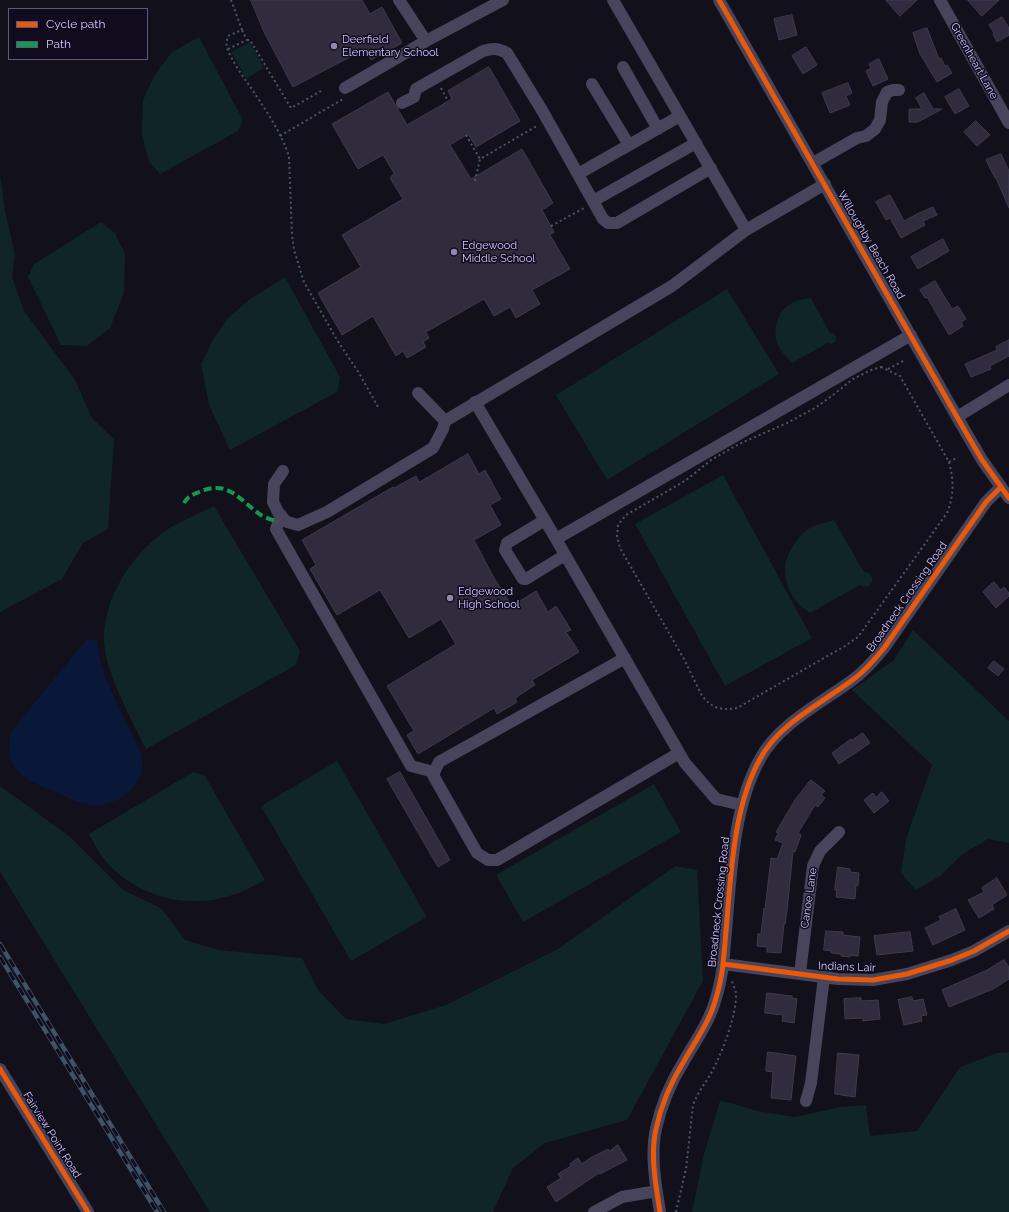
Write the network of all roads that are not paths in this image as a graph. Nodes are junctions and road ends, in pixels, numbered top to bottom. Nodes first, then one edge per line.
1 (399, 0) edge
2 (502, 0) edge
3 (613, 0) edge
4 (719, 0) edge
5 (940, 0) edge
6 (426, 41) junction
7 (623, 67) dead end
8 (592, 84) dead end
9 (345, 88) dead end
10 (899, 90) dead end
11 (402, 104) dead end
12 (680, 116) junction
13 (1009, 123) edge
14 (658, 129) junction
15 (696, 143) junction
16 (629, 145) junction
17 (813, 163) junction
18 (710, 168) junction
19 (578, 174) junction
20 (825, 184) junction
21 (589, 204) junction
22 (746, 230) junction
23 (911, 335) junction
24 (1009, 385) edge
25 (418, 393) dead end
26 (475, 402) junction
27 (957, 417) junction
28 (445, 421) junction
29 (283, 471) dead end
30 (1001, 487) junction
31 (1009, 498) edge
32 (281, 515) junction
33 (545, 520) junction
34 (556, 538) junction
35 (565, 555) junction
36 (625, 658) junction
37 (679, 753) junction
38 (434, 772) junction
39 (742, 805) junction
40 (839, 832) dead end
41 (1009, 931) edge
42 (723, 964) junction
43 (800, 974) junction
44 (824, 977) junction
45 (0, 1069) edge
46 (806, 1101) dead end
47 (657, 1191) junction
48 (88, 1212) edge
49 (594, 1212) edge
50 (660, 1212) edge

1 - 6 street
2 - 6 street
3 - 12 street
4 - 17 street, Willoughby Beach Road
5 - 13 street, Greenheart Lane
6 - 9 street
7 - 14 street
8 - 16 street
10 - 17 street
11 - 19 street
12 - 14 street
12 - 15 street
14 - 16 street
15 - 18 street
15 - 21 street
16 - 19 street
17 - 20 street, Willoughby Beach Road
18 - 21 street
18 - 22 street
19 - 21 street
20 - 22 street
20 - 23 street, Willoughby Beach Road
22 - 26 street
23 - 27 street, Willoughby Beach Road
23 - 34 street
24 - 27 street
25 - 28 street
26 - 28 street
26 - 33 street
27 - 30 street, Willoughby Beach Road
28 - 32 street
29 - 32 street
30 - 31 street, Willoughby Beach Road
30 - 39 street, Broadneck Crossing Road
32 - 38 street
33 - 34 street
33 - 35 street
34 - 35 street
35 - 36 street
36 - 37 street
36 - 38 street
37 - 38 street
37 - 39 street
39 - 42 street, Broadneck Crossing Road
40 - 43 street, Canoe Lane
41 - 44 street, Indians Lair
42 - 43 street, Indians Lair
42 - 47 street, Broadneck Crossing Road
43 - 44 street, Indians Lair
44 - 46 street
45 - 48 street, Fairview Point Road
47 - 49 street
47 - 50 street, Broadneck Crossing Road

